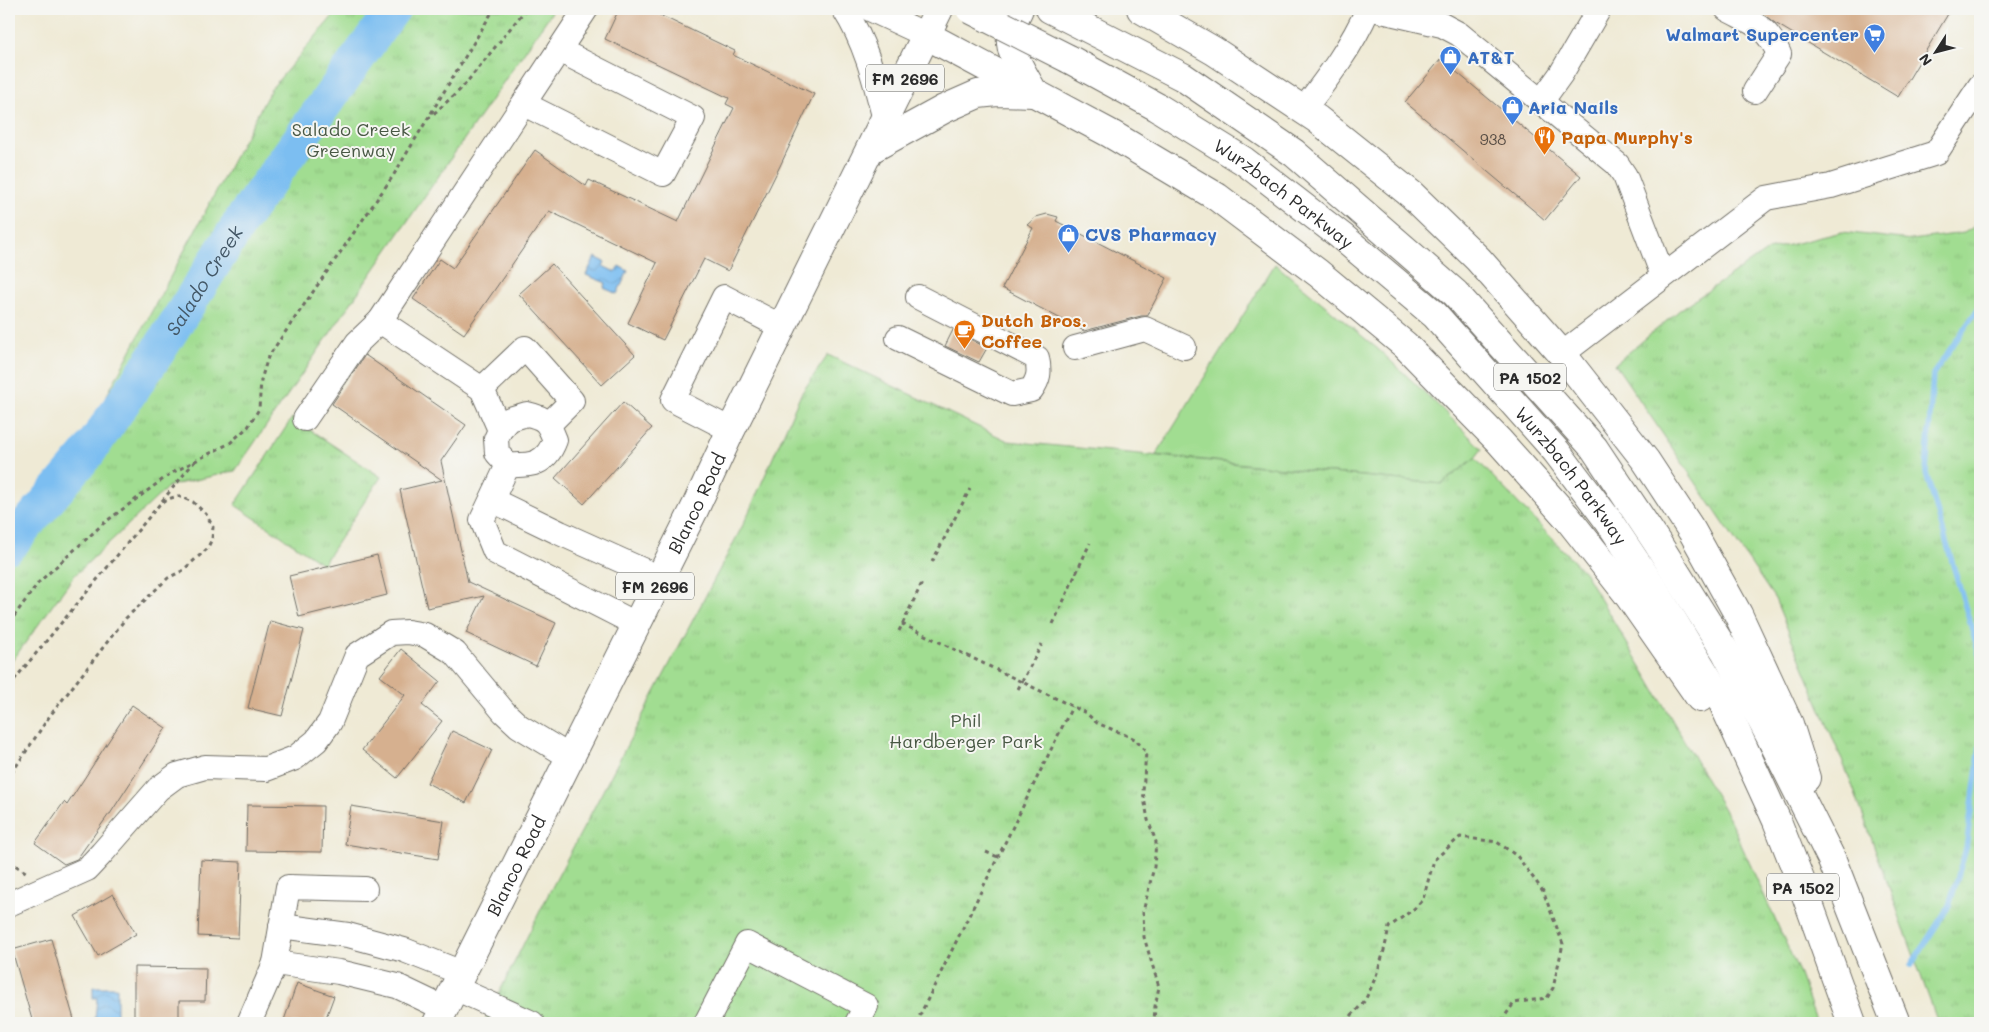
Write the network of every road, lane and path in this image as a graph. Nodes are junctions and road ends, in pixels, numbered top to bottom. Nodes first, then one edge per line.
1 (494, 9) edge
2 (526, 9) edge
3 (586, 9) edge
4 (844, 9) edge
5 (870, 9) edge
6 (940, 9) edge
7 (970, 9) edge
8 (1019, 9) edge
9 (1050, 9) edge
10 (1141, 9) edge
11 (1368, 9) edge
12 (1372, 9) edge
13 (1599, 9) edge
14 (1727, 9) edge
15 (926, 35) junction
16 (559, 50) junction
17 (1980, 86) edge
18 (1755, 91) dead end
19 (1034, 93) junction
20 (1541, 102) junction
21 (524, 104) junction
22 (1303, 110) junction
23 (885, 120) junction
24 (424, 123) junction
25 (872, 149) junction
26 (1663, 276) junction
27 (918, 297) dead end
28 (380, 320) junction
29 (782, 326) junction
30 (895, 344) dead end
31 (1184, 346) dead end
32 (1075, 348) dead end
33 (1562, 354) junction
34 (482, 389) junction
35 (305, 419) dead end
36 (549, 424) junction
37 (500, 430) junction
38 (731, 430) junction
39 (196, 459) junction
40 (508, 464) junction
41 (970, 488) dead end
42 (492, 500) junction
43 (159, 505) junction
44 (1090, 543) dead end
45 (932, 562) dead end
46 (660, 578) junction
47 (922, 584) dead end
48 (9, 623) edge
49 (636, 624) junction
50 (902, 624) junction
51 (1053, 624) dead end
52 (898, 631) dead end
53 (1042, 644) dead end
54 (1022, 682) junction
55 (9, 686) edge
56 (1018, 689) dead end
57 (1072, 707) junction
58 (570, 757) junction
59 (9, 777) edge
60 (1777, 821) junction
61 (986, 852) dead end
62 (998, 857) junction
63 (1832, 860) junction
64 (365, 889) dead end
65 (9, 904) edge
66 (281, 926) junction
67 (364, 939) junction
68 (275, 963) junction
69 (356, 976) junction
70 (450, 998) edge
71 (249, 1023) edge
72 (532, 1023) edge
73 (706, 1023) edge
74 (858, 1023) edge
75 (916, 1023) edge
76 (1154, 1023) edge
77 (1347, 1023) edge
78 (1500, 1023) edge
79 (1852, 1023) edge
80 (1896, 1023) edge

1 - 24 path
2 - 24 path
3 - 16 street
4 - 23 street
5 - 15 street
6 - 15 main road, Blanco Road / FM 2696
7 - 60 main road, Wurzbach Parkway / PA 1502, bridge
8 - 19 main road
9 - 63 main road, Wurzbach Parkway / PA 1502
10 - 22 main road
11 - 22 street
12 - 20 street
13 - 20 street
14 - 18 street
15 - 19 main road
15 - 23 main road, Blanco Road / FM 2696
16 - 21 street
16 - 21 street
17 - 26 street
19 - 25 main road
19 - 60 main road
20 - 26 street
21 - 28 street
22 - 33 main road
23 - 25 main road, Blanco Road / FM 2696
24 - 39 path
25 - 29 main road, Blanco Road / FM 2696
26 - 33 street
27 - 30 street
28 - 34 street
28 - 35 street
29 - 38 main road, Blanco Road / FM 2696
29 - 38 street
31 - 32 street
33 - 63 main road
34 - 36 street
34 - 37 street
36 - 37 street
36 - 40 street
37 - 40 street
38 - 46 main road, Blanco Road / FM 2696
39 - 43 path
39 - 48 path
40 - 42 street
41 - 45 path
42 - 46 street
42 - 49 street
43 - 55 path
43 - 59 path
44 - 51 path
46 - 49 main road, Blanco Road / FM 2696
47 - 50 path
49 - 58 main road, Blanco Road / FM 2696
50 - 52 path
50 - 54 path
53 - 54 path
54 - 56 path
54 - 57 path
57 - 62 path
57 - 76 path
58 - 65 street
58 - 70 main road, Blanco Road / FM 2696
60 - 79 main road, Wurzbach Parkway / PA 1502
61 - 62 path
62 - 75 path
63 - 80 main road, Wurzbach Parkway / PA 1502
64 - 66 street
66 - 67 street
66 - 68 street
67 - 69 street
67 - 70 street
68 - 69 street
68 - 71 street
69 - 70 street
70 - 72 street
73 - 74 street
77 - 78 path

